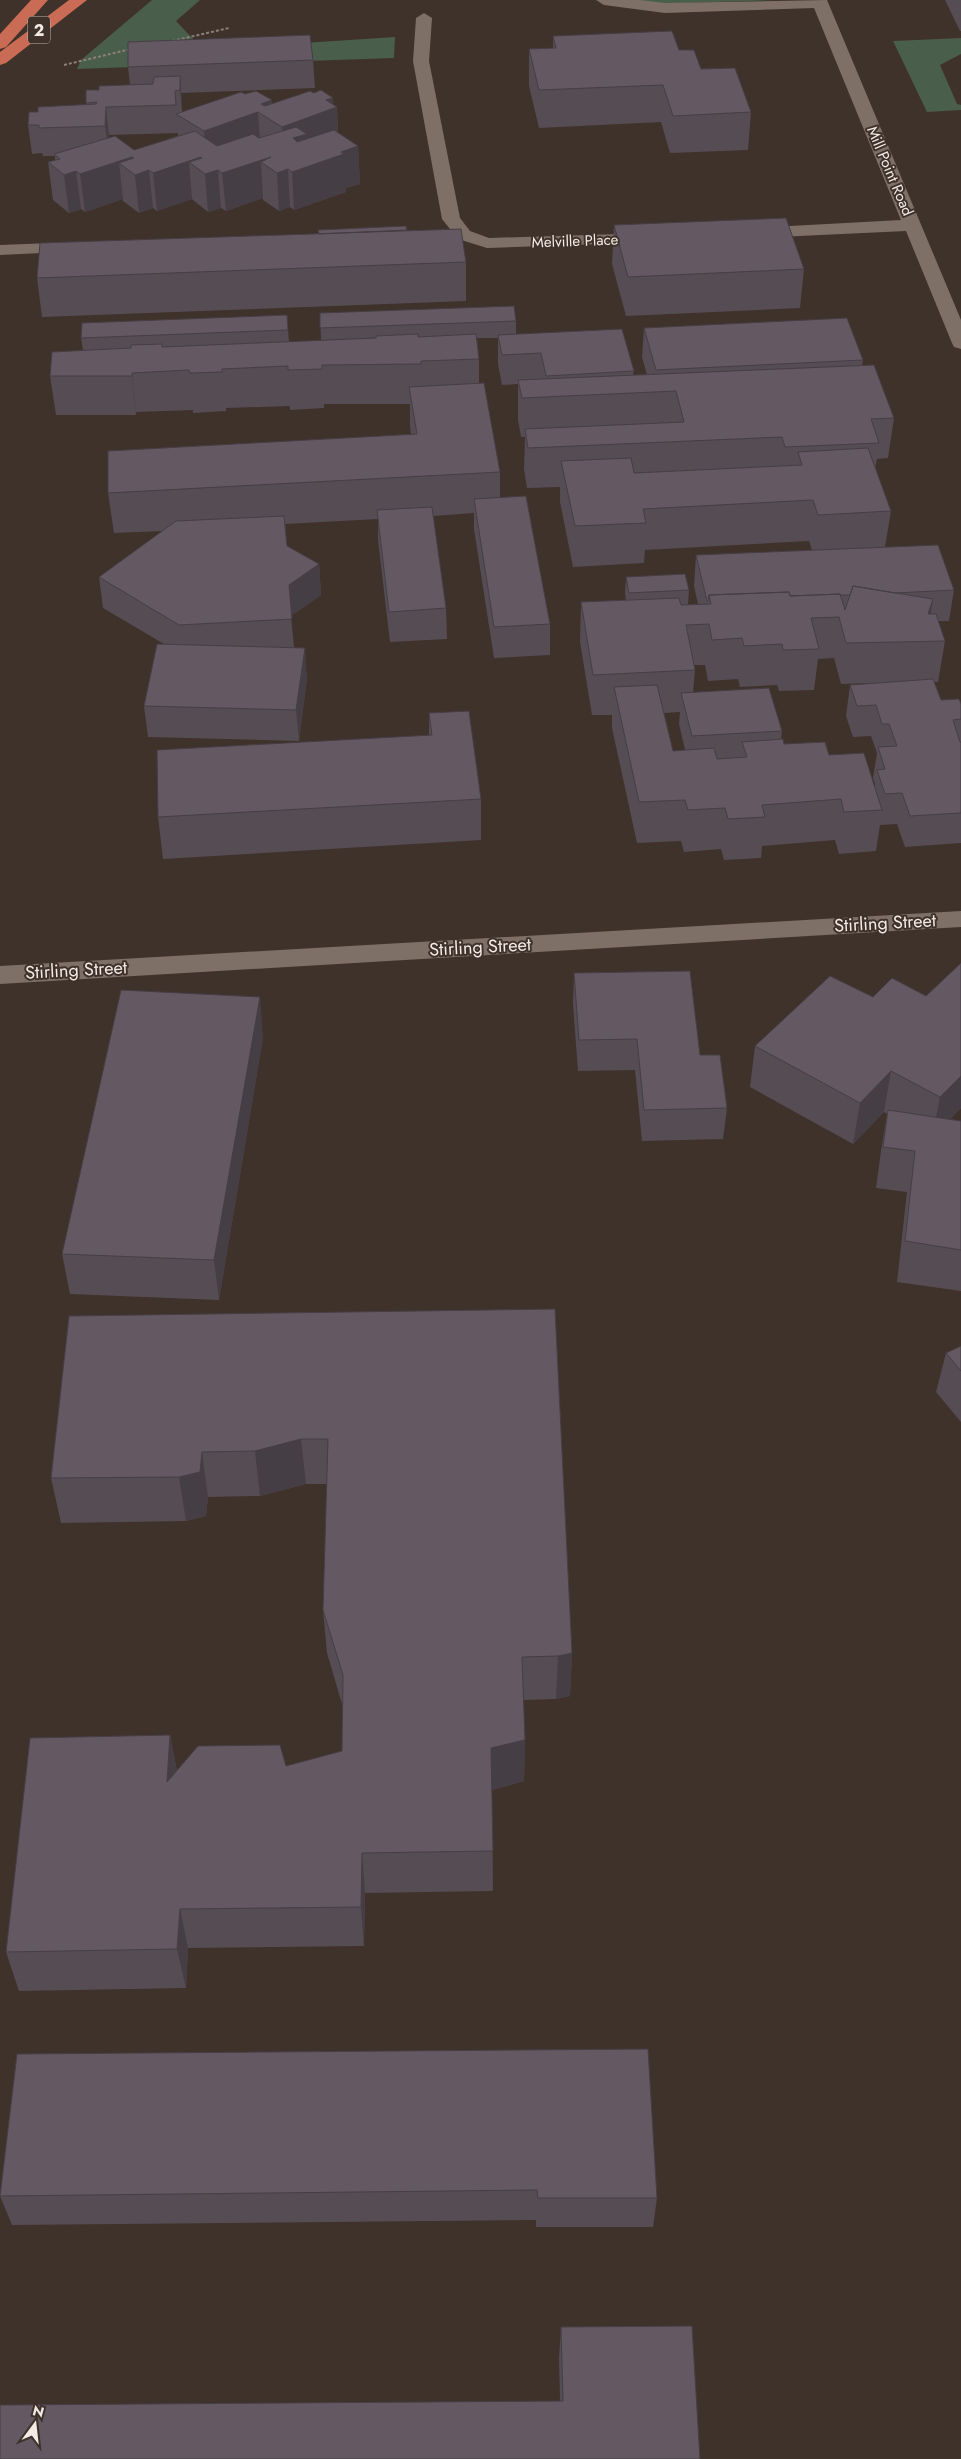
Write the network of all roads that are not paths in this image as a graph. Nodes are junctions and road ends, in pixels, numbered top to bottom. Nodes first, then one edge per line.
1 (40, 0) edge
2 (79, 0) edge
3 (604, 0) edge
4 (819, 1) edge
5 (424, 18) dead end
6 (0, 44) edge
7 (0, 60) edge
8 (912, 225) junction
9 (736, 234) edge
10 (668, 237) edge
11 (99, 246) edge
12 (0, 250) edge
13 (959, 334) edge
14 (961, 919) edge
15 (0, 974) edge

1 - 6 highway
2 - 7 highway, 2
3 - 4 street
4 - 8 street, Mill Point Road
5 - 10 street, Melville Place
8 - 9 street
8 - 13 street, Mill Point Road
11 - 12 street
14 - 15 street, Stirling Street

